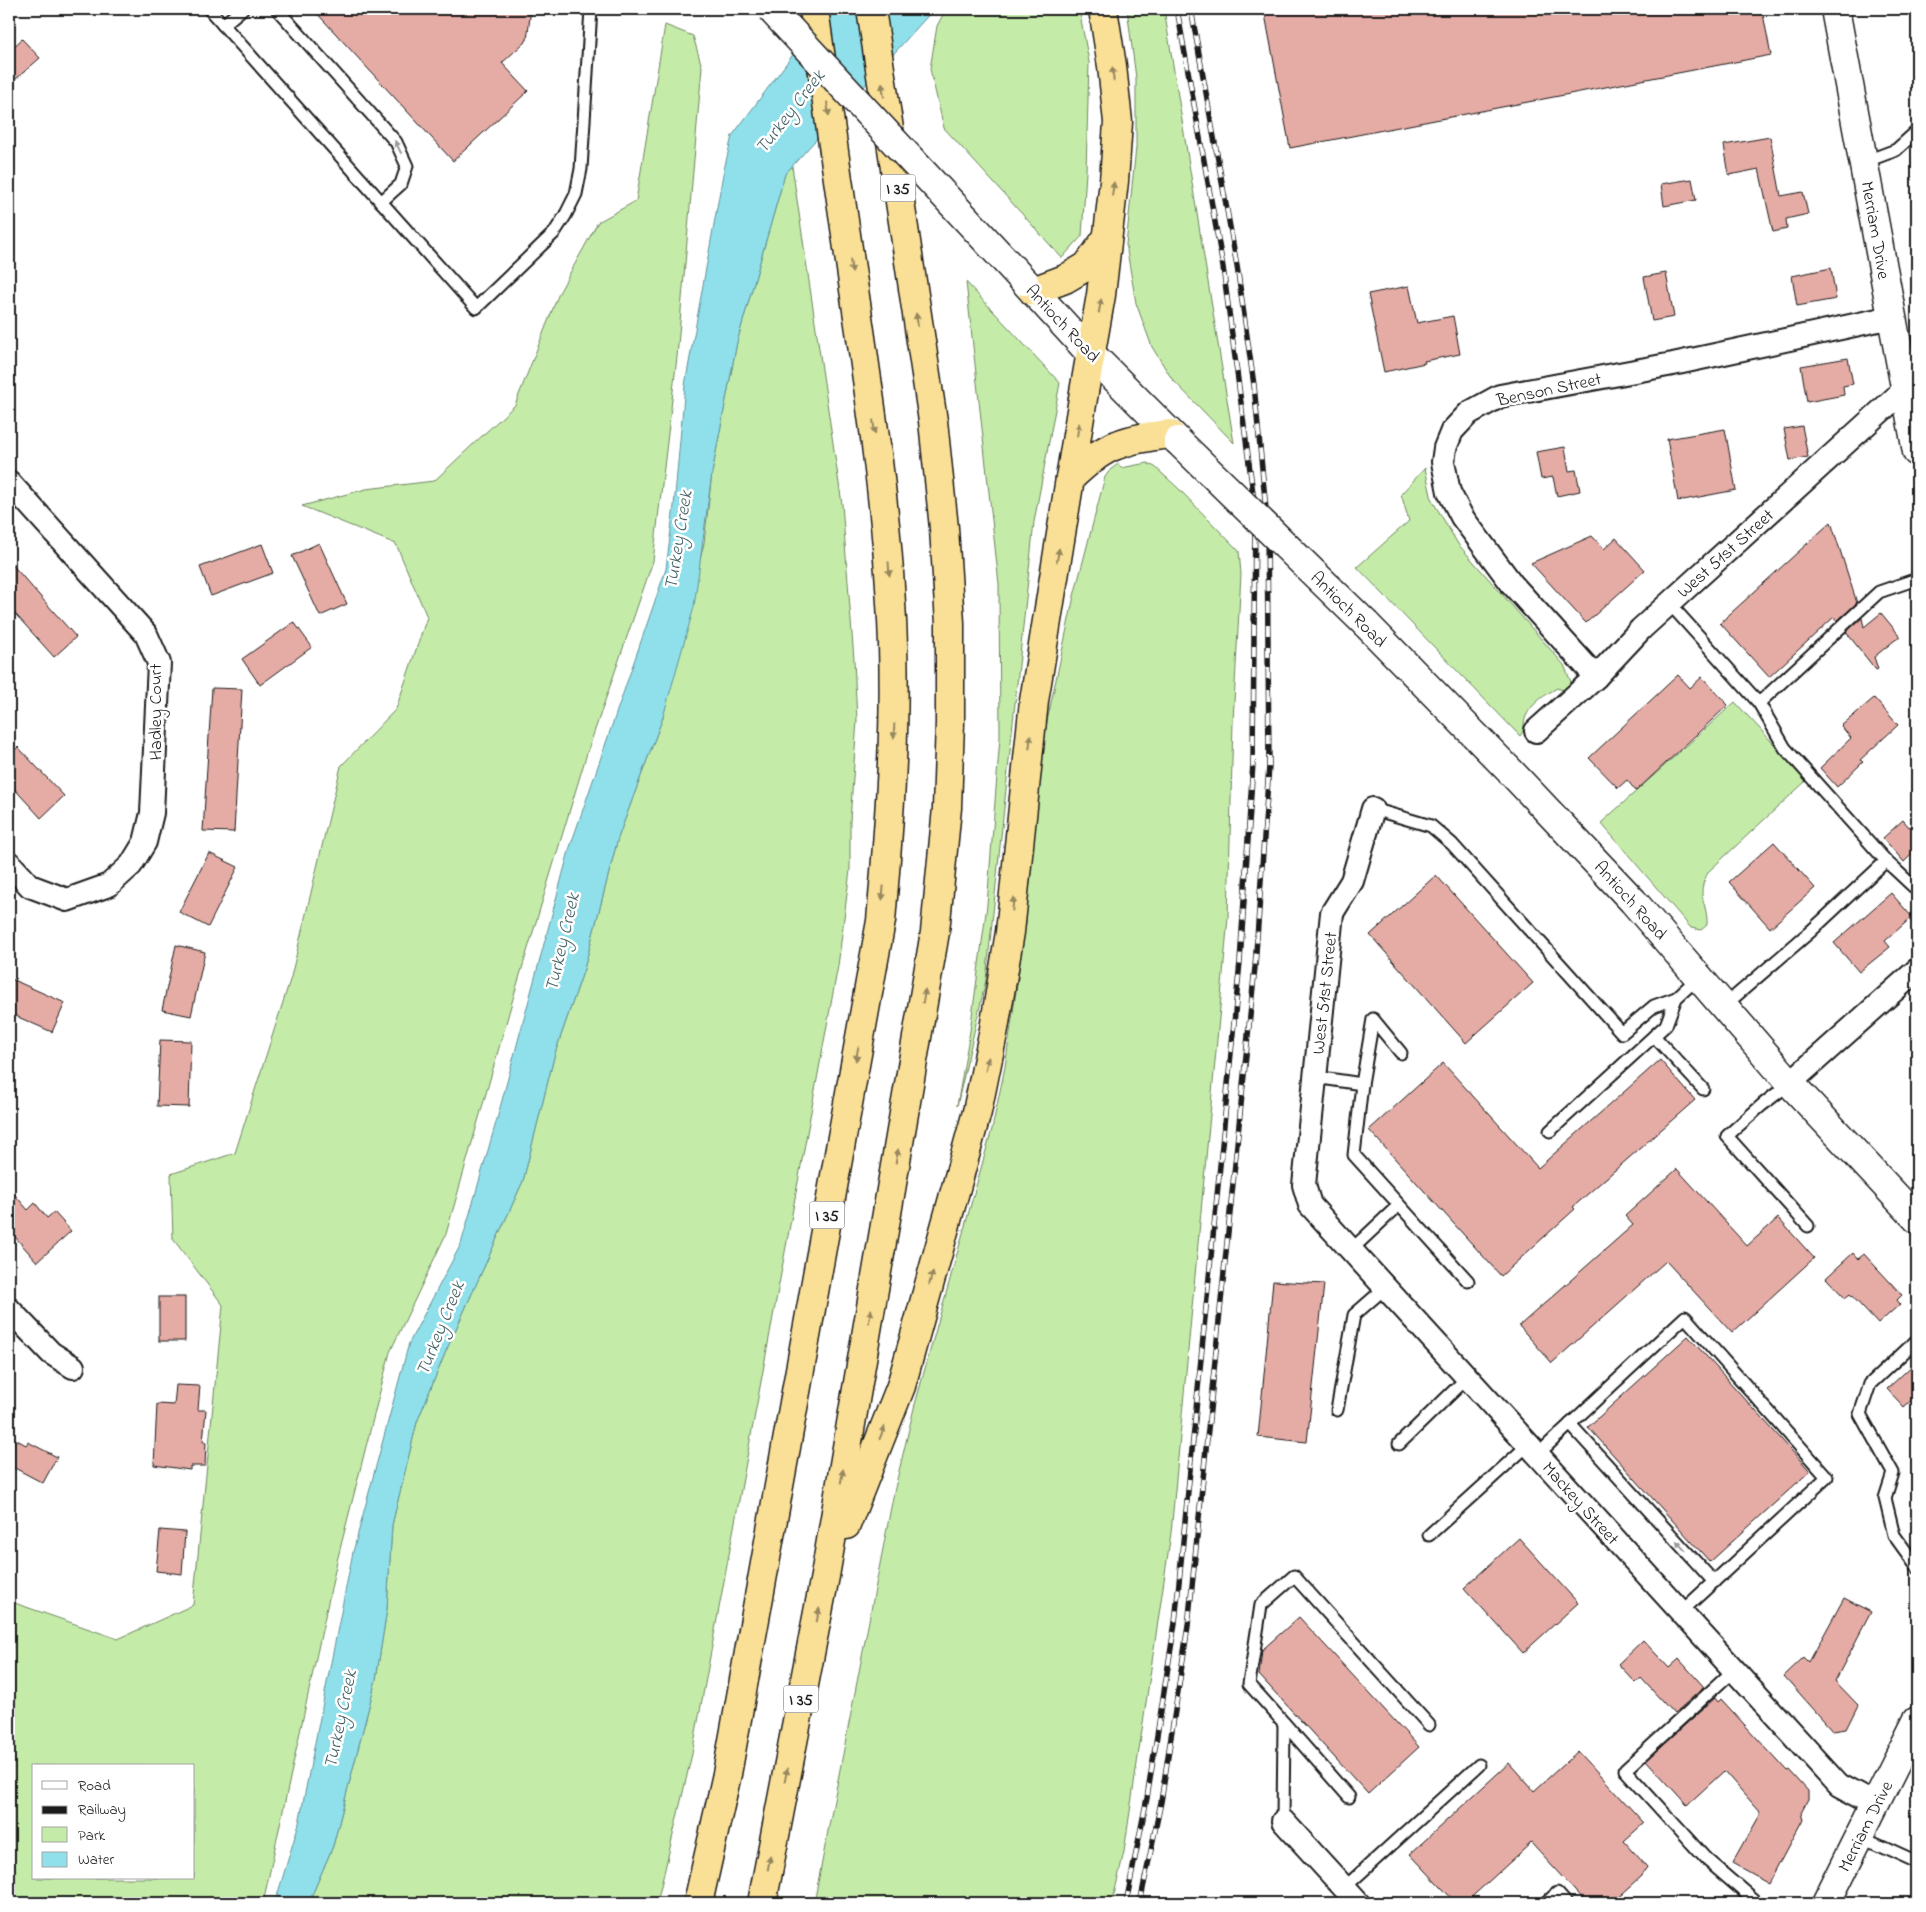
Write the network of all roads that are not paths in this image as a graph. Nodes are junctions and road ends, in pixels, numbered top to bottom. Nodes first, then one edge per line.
1 (209, 9) edge
2 (242, 9) edge
3 (277, 9) edge
4 (591, 9) edge
5 (771, 9) edge
6 (814, 9) edge
7 (871, 9) edge
8 (1103, 9) edge
9 (1835, 9) edge
10 (223, 25) junction
11 (1917, 131) edge
12 (1864, 162) junction
13 (381, 202) junction
14 (1107, 238) junction
15 (1029, 286) junction
16 (1892, 317) junction
17 (1091, 354) junction
18 (1911, 384) edge
19 (1174, 437) junction
20 (1917, 452) edge
21 (1070, 478) junction
22 (9, 482) edge
23 (1917, 579) edge
24 (1669, 603) junction
25 (1596, 677) junction
26 (1759, 703) junction
27 (1536, 731) dead end
28 (1372, 809) joint
29 (1886, 861) junction
30 (9, 863) edge
31 (1917, 890) edge
32 (1917, 970) edge
33 (1699, 977) junction
34 (1676, 998) junction
35 (1724, 1006) junction
36 (1654, 1036) junction
37 (1402, 1054) dead end
38 (1315, 1077) junction
39 (1790, 1083) junction
40 (1362, 1084) junction
41 (1703, 1090) dead end
42 (1550, 1131) dead end
43 (1304, 1185) joint
44 (1399, 1205) junction
45 (1917, 1219) edge
46 (1808, 1226) dead end
47 (1351, 1250) junction
48 (1468, 1281) dead end
49 (1385, 1288) junction
50 (9, 1309) edge
51 (1917, 1340) edge
52 (73, 1367) dead end
53 (1467, 1378) junction
54 (1337, 1410) dead end
55 (1570, 1424) junction
56 (1399, 1444) dead end
57 (1532, 1450) junction
58 (1429, 1535) dead end
59 (1917, 1567) edge
60 (825, 1576) junction
61 (1714, 1582) junction
62 (1681, 1612) junction
63 (1734, 1670) junction
64 (1917, 1721) edge
65 (1284, 1723) junction
66 (1428, 1725) dead end
67 (1479, 1765) dead end
68 (1349, 1797) dead end
69 (1876, 1804) junction
70 (1283, 1820) joint
71 (1860, 1836) junction
72 (1917, 1862) edge
73 (1354, 1899) edge
74 (698, 1903) edge
75 (762, 1903) edge
76 (1546, 1903) edge
77 (1566, 1903) edge
78 (1757, 1903) edge
79 (1826, 1903) edge

1 - 10 lane
2 - 10 lane
13 -> 3 lane
4 - 13 lane
5 - 15 main road, Antioch Road, bridge
6 -> 74 highway, I 35, bridge
60 -> 7 highway, I 35, bridge
14 -> 8 highway
9 - 12 main road, Merriam Drive
10 - 13 lane
11 - 12 lane
12 - 16 main road, Merriam Drive
14 - 15 highway
17 -> 14 highway
15 - 17 main road, Antioch Road
16 - 18 main road, Merriam Drive
16 - 25 street, Benson Street
17 - 19 main road, Antioch Road
21 -> 17 highway
18 - 20 main road, Merriam Drive
18 - 24 street, West 51st Street
19 - 21 highway
19 - 33 main road, Antioch Road, bridge
60 -> 21 highway
22 - 30 street, Hadley Court
23 - 26 lane
24 - 25 street, West 51st Street
24 - 26 lane
25 - 27 street, West 51st Street
26 - 29 lane
28 - 34 lane
28 - 38 street, West 51st Street
29 - 31 lane
29 - 35 lane
32 - 39 street
33 - 34 lane
33 - 35 main road, Antioch Road
34 - 36 lane
35 - 39 main road, Antioch Road
36 - 41 lane
36 - 42 lane
37 - 40 lane
38 - 40 lane
38 - 43 street, West 51st Street
39 - 45 main road, Antioch Road
39 - 46 lane
40 - 44 lane
43 - 47 street, Mackey Street
44 - 47 lane
44 - 48 lane
47 - 49 street, Mackey Street
49 - 53 street, Mackey Street
49 - 54 lane
50 - 52 street
51 - 59 lane
53 - 56 lane
53 - 57 street, Mackey Street
55 - 57 lane
61 -> 55 lane
55 - 61 lane
57 - 58 lane
57 - 62 street, Mackey Street
75 -> 60 highway, I 35
61 - 62 lane
62 - 63 street, Mackey Street
63 - 69 street, Mackey Street
63 - 78 lane
64 - 69 main road, Merriam Drive
65 - 66 lane
65 - 68 lane
65 - 70 lane
67 - 73 lane
69 - 71 main road, Merriam Drive
70 - 73 street
71 - 72 lane
71 - 79 main road, Merriam Drive
76 - 77 lane

